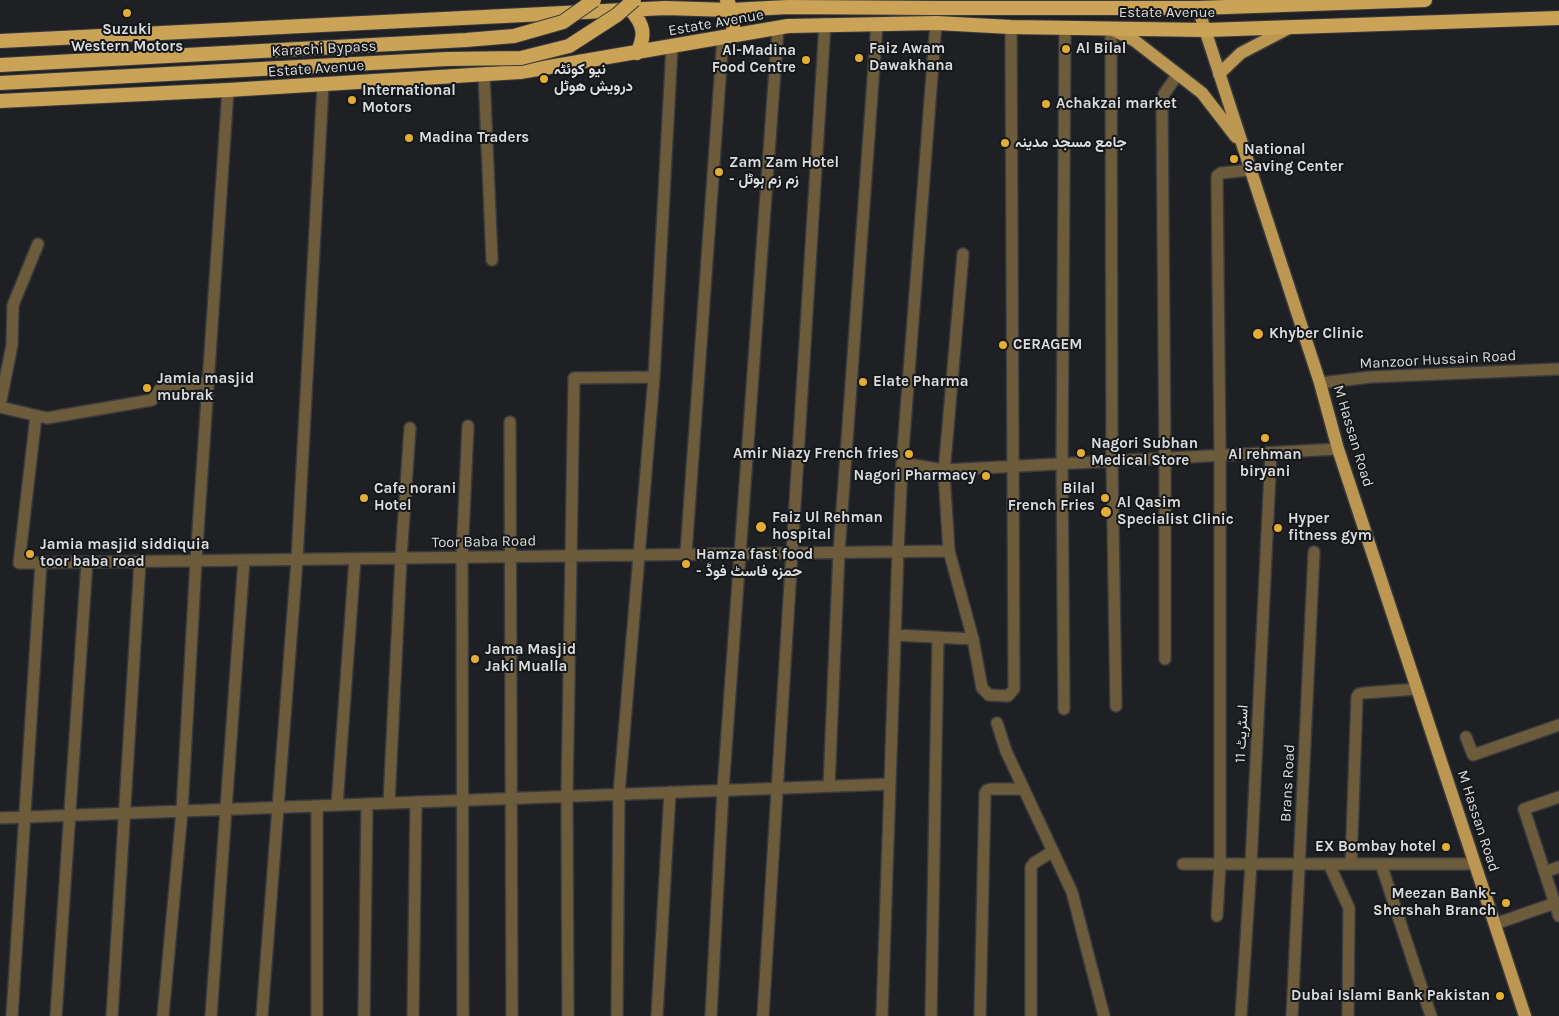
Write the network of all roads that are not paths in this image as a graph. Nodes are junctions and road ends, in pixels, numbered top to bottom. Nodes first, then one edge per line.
1 (594, 0) edge
2 (842, 0) edge
3 (1426, 0) edge
4 (788, 3) edge
5 (632, 5) edge
6 (729, 5) edge
7 (858, 7) junction
8 (1198, 8) junction
9 (1559, 18) edge
10 (936, 23) junction
11 (825, 24) junction
12 (877, 24) junction
13 (783, 27) junction
14 (1011, 27) junction
15 (1065, 28) junction
16 (1289, 28) junction
17 (1111, 30) junction
18 (1206, 30) junction
19 (728, 36) junction
20 (0, 41) edge
21 (672, 47) junction
22 (637, 53) junction
23 (0, 65) edge
24 (484, 74) junction
25 (1178, 74) junction
26 (1220, 74) junction
27 (0, 83) edge
28 (323, 84) junction
29 (228, 90) junction
30 (0, 101) edge
31 (1242, 145) junction
32 (1250, 170) junction
33 (38, 244) dead end
34 (963, 254) dead end
35 (492, 260) dead end
36 (1559, 369) edge
37 (654, 377) junction
38 (208, 382) junction
39 (1320, 384) junction
40 (0, 406) edge
41 (36, 416) junction
42 (510, 422) dead end
43 (468, 426) dead end
44 (410, 428) dead end
45 (1338, 449) junction
46 (1271, 453) junction
47 (1220, 455) junction
48 (1166, 458) junction
49 (1112, 461) junction
50 (902, 463) junction
51 (1062, 464) junction
52 (1013, 466) junction
53 (944, 470) junction
54 (898, 551) junction
55 (949, 551) junction
56 (792, 552) junction
57 (839, 552) junction
58 (1314, 552) dead end
59 (686, 553) junction
60 (741, 553) junction
61 (640, 554) junction
62 (572, 556) junction
63 (462, 557) junction
64 (510, 557) junction
65 (401, 558) junction
66 (355, 559) junction
67 (244, 560) junction
68 (297, 560) junction
69 (196, 561) junction
70 (87, 562) junction
71 (140, 562) junction
72 (41, 563) junction
73 (895, 635) junction
74 (938, 638) junction
75 (973, 640) junction
76 (1165, 659) dead end
77 (1417, 689) junction
78 (1116, 706) dead end
79 (1064, 709) dead end
80 (997, 723) dead end
81 (1559, 725) edge
82 (1466, 737) dead end
83 (890, 784) junction
84 (829, 786) junction
85 (778, 788) junction
86 (1024, 789) junction
87 (723, 790) junction
88 (670, 792) junction
89 (619, 794) junction
90 (567, 796) junction
91 (1559, 797) edge
92 (511, 799) junction
93 (462, 800) junction
94 (416, 802) junction
95 (389, 803) junction
96 (367, 804) junction
97 (337, 805) junction
98 (317, 806) junction
99 (278, 808) junction
100 (226, 810) junction
101 (182, 811) junction
102 (123, 814) junction
103 (70, 816) junction
104 (26, 817) junction
105 (0, 818) edge
106 (1052, 851) junction
107 (1183, 864) dead end
108 (1220, 864) junction
109 (1251, 864) junction
110 (1299, 864) junction
111 (1330, 864) junction
112 (1351, 864) junction
113 (1381, 864) junction
114 (1475, 864) junction
115 (1559, 867) edge
116 (1544, 872) junction
117 (1555, 903) junction
118 (1217, 916) dead end
119 (1559, 916) edge
120 (1495, 924) junction
121 (12, 1016) edge
122 (56, 1016) edge
123 (112, 1016) edge
124 (162, 1016) edge
125 (211, 1016) edge
126 (262, 1016) edge
127 (317, 1016) edge
128 (364, 1016) edge
129 (413, 1016) edge
130 (463, 1016) edge
131 (512, 1016) edge
132 (568, 1016) edge
133 (617, 1016) edge
134 (658, 1016) edge
135 (711, 1016) edge
136 (763, 1016) edge
137 (882, 1016) edge
138 (931, 1016) edge
139 (980, 1016) edge
140 (1031, 1016) edge
141 (1104, 1016) edge
142 (1241, 1016) edge
143 (1292, 1016) edge
144 (1348, 1016) edge
145 (1431, 1016) edge
146 (1525, 1016) edge

1 - 23 highway, Karachi Bypass, bridge
2 - 7 highway
3 - 8 highway, Estate Avenue
4 - 6 highway, Estate Avenue
4 - 7 highway, Estate Avenue
4 - 13 highway
5 - 6 highway, Estate Avenue
5 - 20 highway, Estate Avenue
5 - 22 highway
5 - 27 highway, Karachi Bypass, bridge
6 - 19 highway
7 - 8 highway, Estate Avenue
8 - 18 main road, M Hassan Road
9 - 16 highway, Estate Avenue
10 - 12 highway, Estate Avenue
10 - 14 highway, Estate Avenue
10 - 50 street
11 - 12 highway, Estate Avenue
11 - 13 highway, Estate Avenue
11 - 56 street
12 - 57 street
13 - 19 highway, Estate Avenue
13 - 60 street
14 - 15 highway, Estate Avenue
14 - 52 street
15 - 17 highway, Estate Avenue
15 - 51 street
16 - 18 highway, Estate Avenue
16 - 26 main road
17 - 18 highway, Estate Avenue
17 - 25 main road
17 - 49 street
18 - 26 main road, M Hassan Road
19 - 21 highway, Estate Avenue
19 - 59 street
21 - 22 highway, Estate Avenue
21 - 37 street
22 - 24 highway, Estate Avenue
24 - 28 highway, Estate Avenue
24 - 35 street
25 - 31 main road
25 - 48 street
26 - 31 main road, M Hassan Road
28 - 29 highway, Estate Avenue
28 - 68 street
29 - 30 highway, Estate Avenue
29 - 38 street
31 - 32 main road, M Hassan Road
32 - 39 main road, M Hassan Road
32 - 47 street
33 - 40 street
34 - 53 street
36 - 39 street, Manzoor Hussain Road
37 - 61 street
37 - 62 street
38 - 41 street
38 - 69 street
39 - 45 main road, M Hassan Road
40 - 41 street
41 - 72 street, Toor Baba Road
42 - 64 street
43 - 63 street
44 - 65 street
45 - 46 street
45 - 77 main road, M Hassan Road
46 - 47 street
46 - 109 street, اسٹریٹ 11
47 - 48 street
47 - 108 street
48 - 49 street
48 - 76 street
49 - 51 street
49 - 78 street
50 - 53 street
50 - 54 street
51 - 52 street
51 - 79 street
52 - 53 street
52 - 75 street
53 - 55 street
54 - 55 street, Toor Baba Road
54 - 57 street, Toor Baba Road
54 - 73 street
55 - 75 street
56 - 57 street, Toor Baba Road
56 - 60 street, Toor Baba Road
56 - 85 street
57 - 84 street
58 - 110 street, Brans Road
59 - 60 street, Toor Baba Road
59 - 61 street, Toor Baba Road
60 - 87 street
61 - 62 street, Toor Baba Road
61 - 89 street
62 - 64 street, Toor Baba Road
62 - 90 street
63 - 64 street, Toor Baba Road
63 - 65 street, Toor Baba Road
63 - 93 street
64 - 92 street
65 - 66 street, Toor Baba Road
65 - 95 street
66 - 68 street, Toor Baba Road
66 - 97 street
67 - 68 street, Toor Baba Road
67 - 69 street, Toor Baba Road
67 - 100 street
68 - 99 street
69 - 71 street, Toor Baba Road
69 - 101 street
70 - 71 street, Toor Baba Road
70 - 72 street, Toor Baba Road
70 - 103 street
71 - 102 street
72 - 104 street
73 - 74 street
73 - 83 street
74 - 75 street
74 - 138 street
77 - 112 street
77 - 114 main road, M Hassan Road
80 - 86 street
81 - 82 street
83 - 84 street
83 - 137 street
84 - 85 street
85 - 87 street
85 - 136 street
86 - 106 street
86 - 139 street
87 - 88 street
87 - 135 street
88 - 89 street
88 - 134 street
89 - 90 street
89 - 133 street
90 - 92 street
90 - 132 street
91 - 116 street
92 - 93 street
92 - 131 street
93 - 94 street
93 - 130 street
94 - 95 street
94 - 129 street
95 - 96 street
96 - 97 street
96 - 128 street
97 - 98 street
98 - 99 street
98 - 127 street
99 - 100 street
99 - 126 street
100 - 101 street
100 - 125 street
101 - 102 street
101 - 124 street
102 - 103 street
102 - 123 street
103 - 104 street
103 - 122 street
104 - 105 street
104 - 121 street
106 - 140 street
106 - 141 street
107 - 108 street
108 - 109 street
108 - 118 street
109 - 110 street
109 - 142 street, اسٹریٹ 11
110 - 111 street
110 - 143 street, Brans Road
111 - 112 street
111 - 144 street
112 - 113 street
113 - 114 street
113 - 145 street
114 - 120 main road, M Hassan Road
115 - 116 street
116 - 117 street
117 - 119 street
117 - 120 street
120 - 146 main road, M Hassan Road

